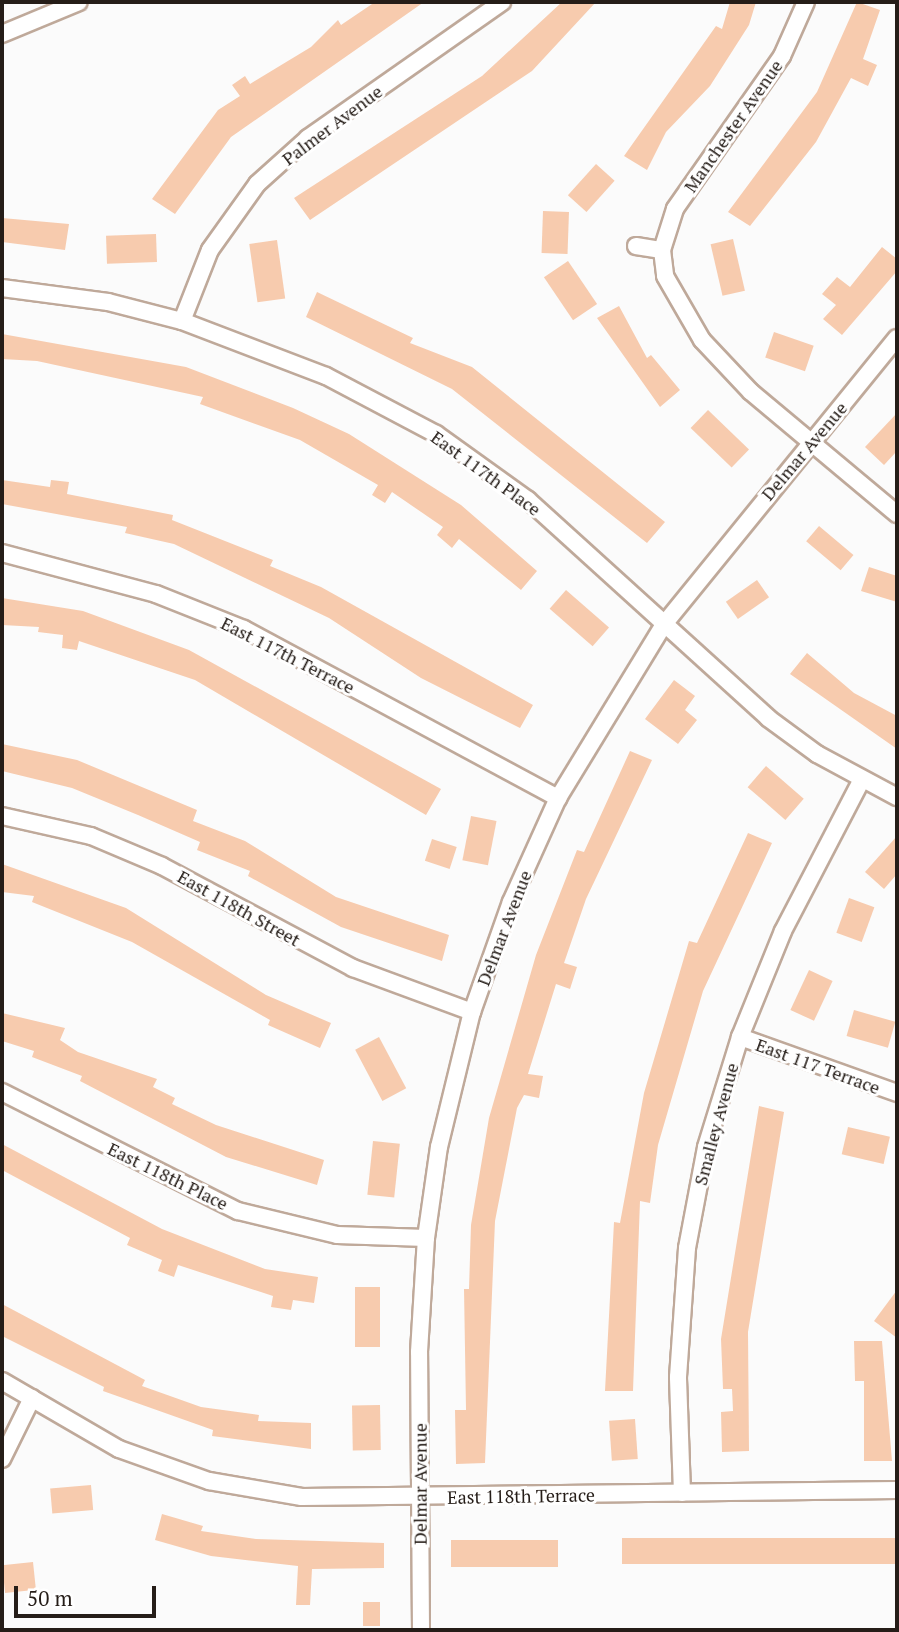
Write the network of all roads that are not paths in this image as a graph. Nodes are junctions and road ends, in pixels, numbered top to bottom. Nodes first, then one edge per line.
1 (79, 2) edge
2 (502, 2) edge
3 (806, 2) edge
4 (2, 34) edge
5 (636, 246) dead end
6 (662, 250) junction
7 (2, 288) edge
8 (182, 321) junction
9 (897, 338) edge
10 (809, 446) junction
11 (897, 514) edge
12 (2, 553) edge
13 (665, 624) junction
14 (861, 780) junction
15 (897, 797) edge
16 (558, 798) junction
17 (2, 816) edge
18 (472, 1012) junction
19 (740, 1037) junction
20 (2, 1092) edge
21 (897, 1093) edge
22 (426, 1238) junction
23 (2, 1381) edge
24 (32, 1398) junction
25 (2, 1459) edge
26 (897, 1490) edge
27 (682, 1493) junction
28 (419, 1497) junction
29 (421, 1630) edge

1 - 4 street
2 - 8 street, Palmer Avenue
3 - 6 street, Manchester Avenue
5 - 6 street
6 - 10 street
7 - 8 street, East 117th Place
8 - 13 street, East 117th Place
9 - 10 street, Delmar Avenue
10 - 11 street
10 - 13 street, Delmar Avenue
12 - 16 street, East 117th Terrace
13 - 14 street, East 117th Place
13 - 16 street, Delmar Avenue
14 - 15 street, East 117th Place
14 - 19 street, Smalley Avenue
16 - 18 street, Delmar Avenue
17 - 18 street, East 118th Street
18 - 22 street, Delmar Avenue
19 - 21 street, East 117 Terrace
19 - 27 street, Smalley Avenue
20 - 22 street, East 118th Place
22 - 28 street, Delmar Avenue
23 - 24 street, East 118th Terrace
24 - 25 street
24 - 28 street, East 118th Terrace
26 - 27 street, East 118th Terrace
27 - 28 street, East 118th Terrace
28 - 29 street, Delmar Avenue

